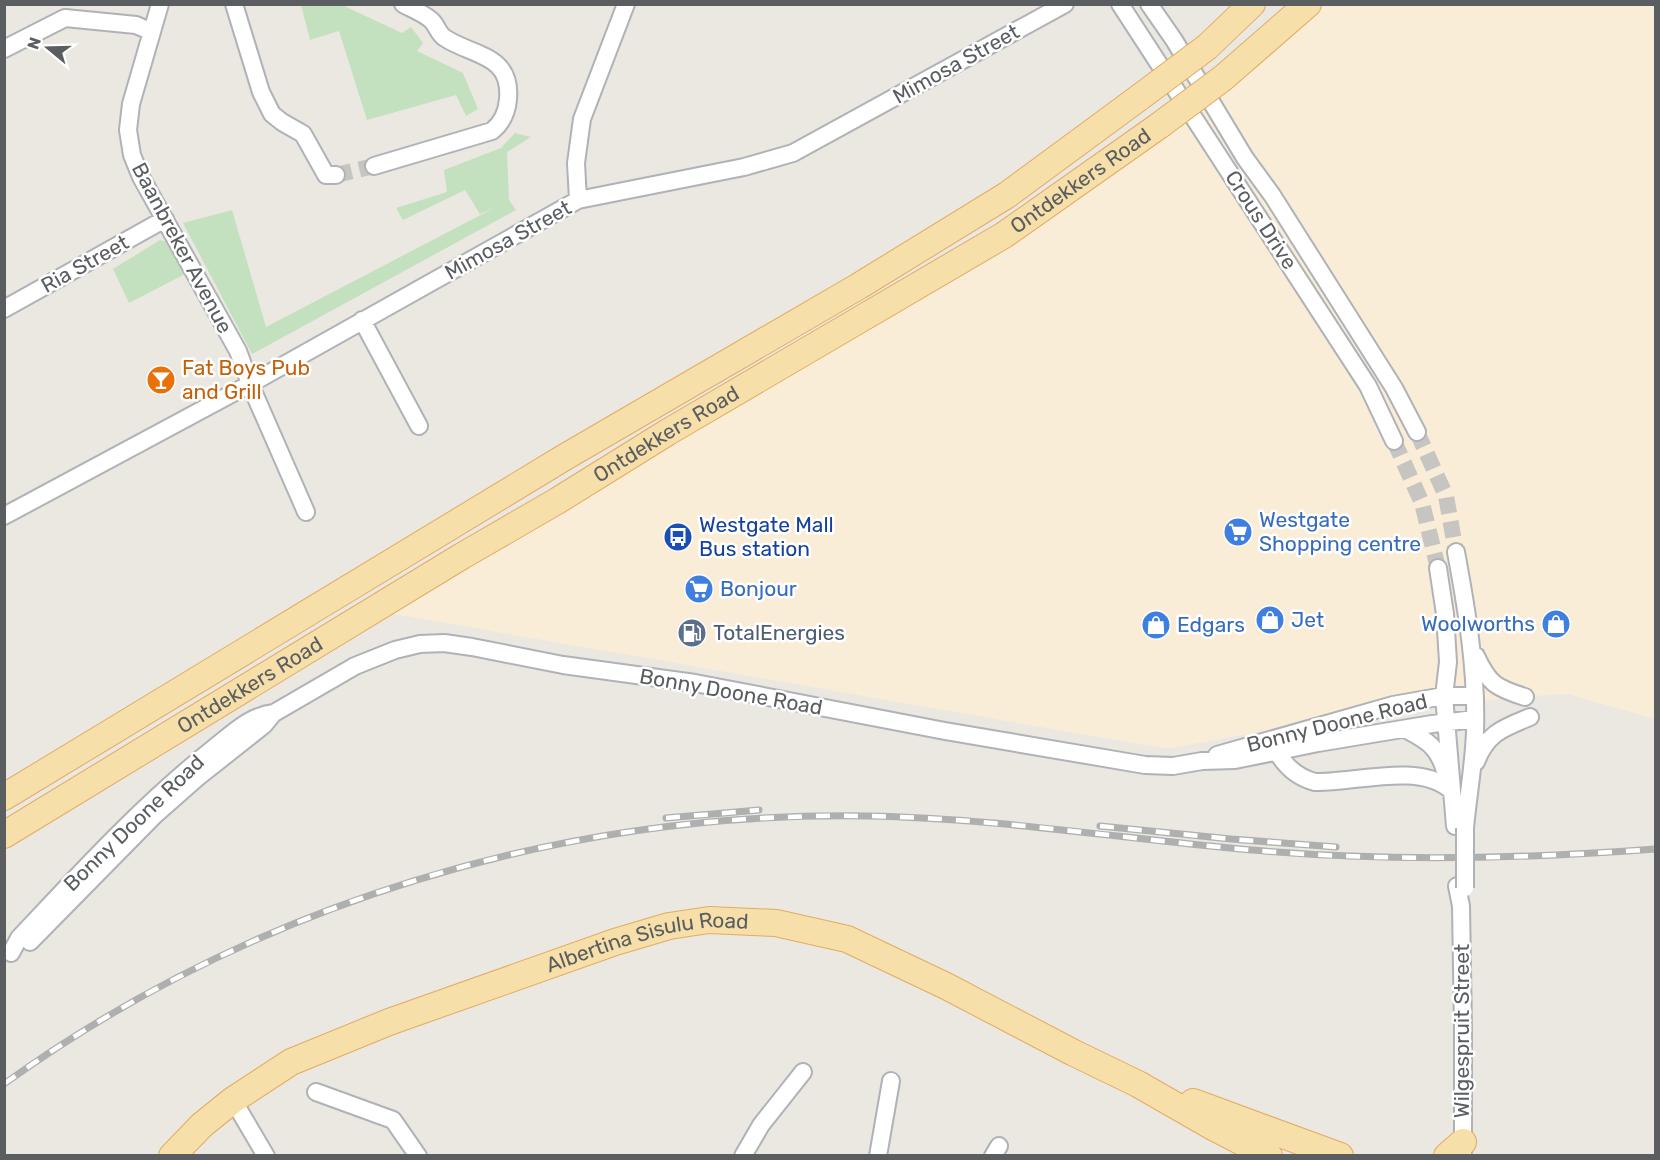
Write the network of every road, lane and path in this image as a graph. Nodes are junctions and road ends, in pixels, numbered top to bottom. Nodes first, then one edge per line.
1 (160, 4) edge
2 (234, 4) edge
3 (403, 4) edge
4 (626, 4) edge
5 (1065, 4) edge
6 (1120, 4) edge
7 (1149, 4) edge
8 (1308, 4) edge
9 (1251, 6) edge
10 (152, 33) junction
11 (4, 49) edge
12 (374, 165) tunnel mouth
13 (336, 175) dead end
14 (578, 200) junction
15 (165, 219) junction
16 (4, 309) edge
17 (362, 320) junction
18 (250, 384) junction
19 (419, 426) dead end
20 (1417, 432) tunnel mouth
21 (1394, 441) tunnel mouth
22 (306, 512) dead end
23 (4, 516) edge
24 (1456, 552) tunnel mouth
25 (1438, 568) tunnel mouth
26 (1470, 644) junction
27 (1448, 662) junction
28 (1444, 696) junction
29 (1475, 696) junction
30 (1525, 697) dead end
31 (1393, 705) junction
32 (1358, 714) junction
33 (1530, 717) dead end
34 (1475, 719) junction
35 (1446, 722) junction
36 (1405, 729) junction
37 (1361, 736) junction
38 (1273, 746) junction
39 (1469, 780) junction
40 (1450, 794) junction
41 (4, 797) edge
42 (1460, 827) junction
43 (4, 835) edge
44 (8, 955) edge
45 (803, 1072) dead end
46 (891, 1081) dead end
47 (1138, 1084) junction
48 (316, 1092) dead end
49 (232, 1100) junction
50 (1457, 1151) edge
51 (172, 1155) edge
52 (266, 1155) edge
53 (418, 1155) edge
54 (743, 1155) edge
55 (878, 1155) edge
56 (1269, 1155) edge
57 (1340, 1155) edge

1 - 10 street, Baanbreker Avenue
2 - 13 street
3 - 12 street
4 - 14 street
5 - 14 street, Mimosa Street
6 - 21 street, Crous Drive
7 - 20 street, Crous Drive
8 - 43 main road, Ontdekkers Road, bridge
9 - 41 main road, Ontdekkers Road, bridge
10 - 11 street
10 - 15 street, Baanbreker Avenue
14 - 17 street, Mimosa Street
15 - 16 street, Ria Street
15 - 18 street, Baanbreker Avenue
17 - 18 street, Mimosa Street
17 - 19 street
18 - 22 street, Baanbreker Avenue
18 - 23 street, Mimosa Street
24 - 26 street
25 - 27 street
26 - 29 street
26 - 30 street
27 - 28 street
27 - 31 street
28 - 29 street, Bonny Doone Road
28 - 31 street, Bonny Doone Road
28 - 35 street, Wilgespruit Street
29 - 34 street, Wilgespruit Street
31 - 32 street, Bonny Doone Road
32 - 37 street
32 - 38 street, Bonny Doone Road
33 - 39 street
34 - 35 street, Bonny Doone Road
34 - 39 street, Wilgespruit Street
35 - 36 street, Bonny Doone Road
35 - 40 street, Wilgespruit Street
36 - 37 street, Bonny Doone Road
36 - 40 street
37 - 38 street, Bonny Doone Road
38 - 40 street
38 - 44 street, Bonny Doone Road
39 - 42 street, Wilgespruit Street
40 - 42 street, Wilgespruit Street
42 - 50 street, Wilgespruit Street
45 - 54 street
46 - 55 street
47 - 49 main road, Albertina Sisulu Road
47 - 56 main road, Albertina Sisulu Road
47 - 57 main road, Albertina Sisulu Road
48 - 53 street
49 - 51 main road, Albertina Sisulu Road
49 - 52 street

